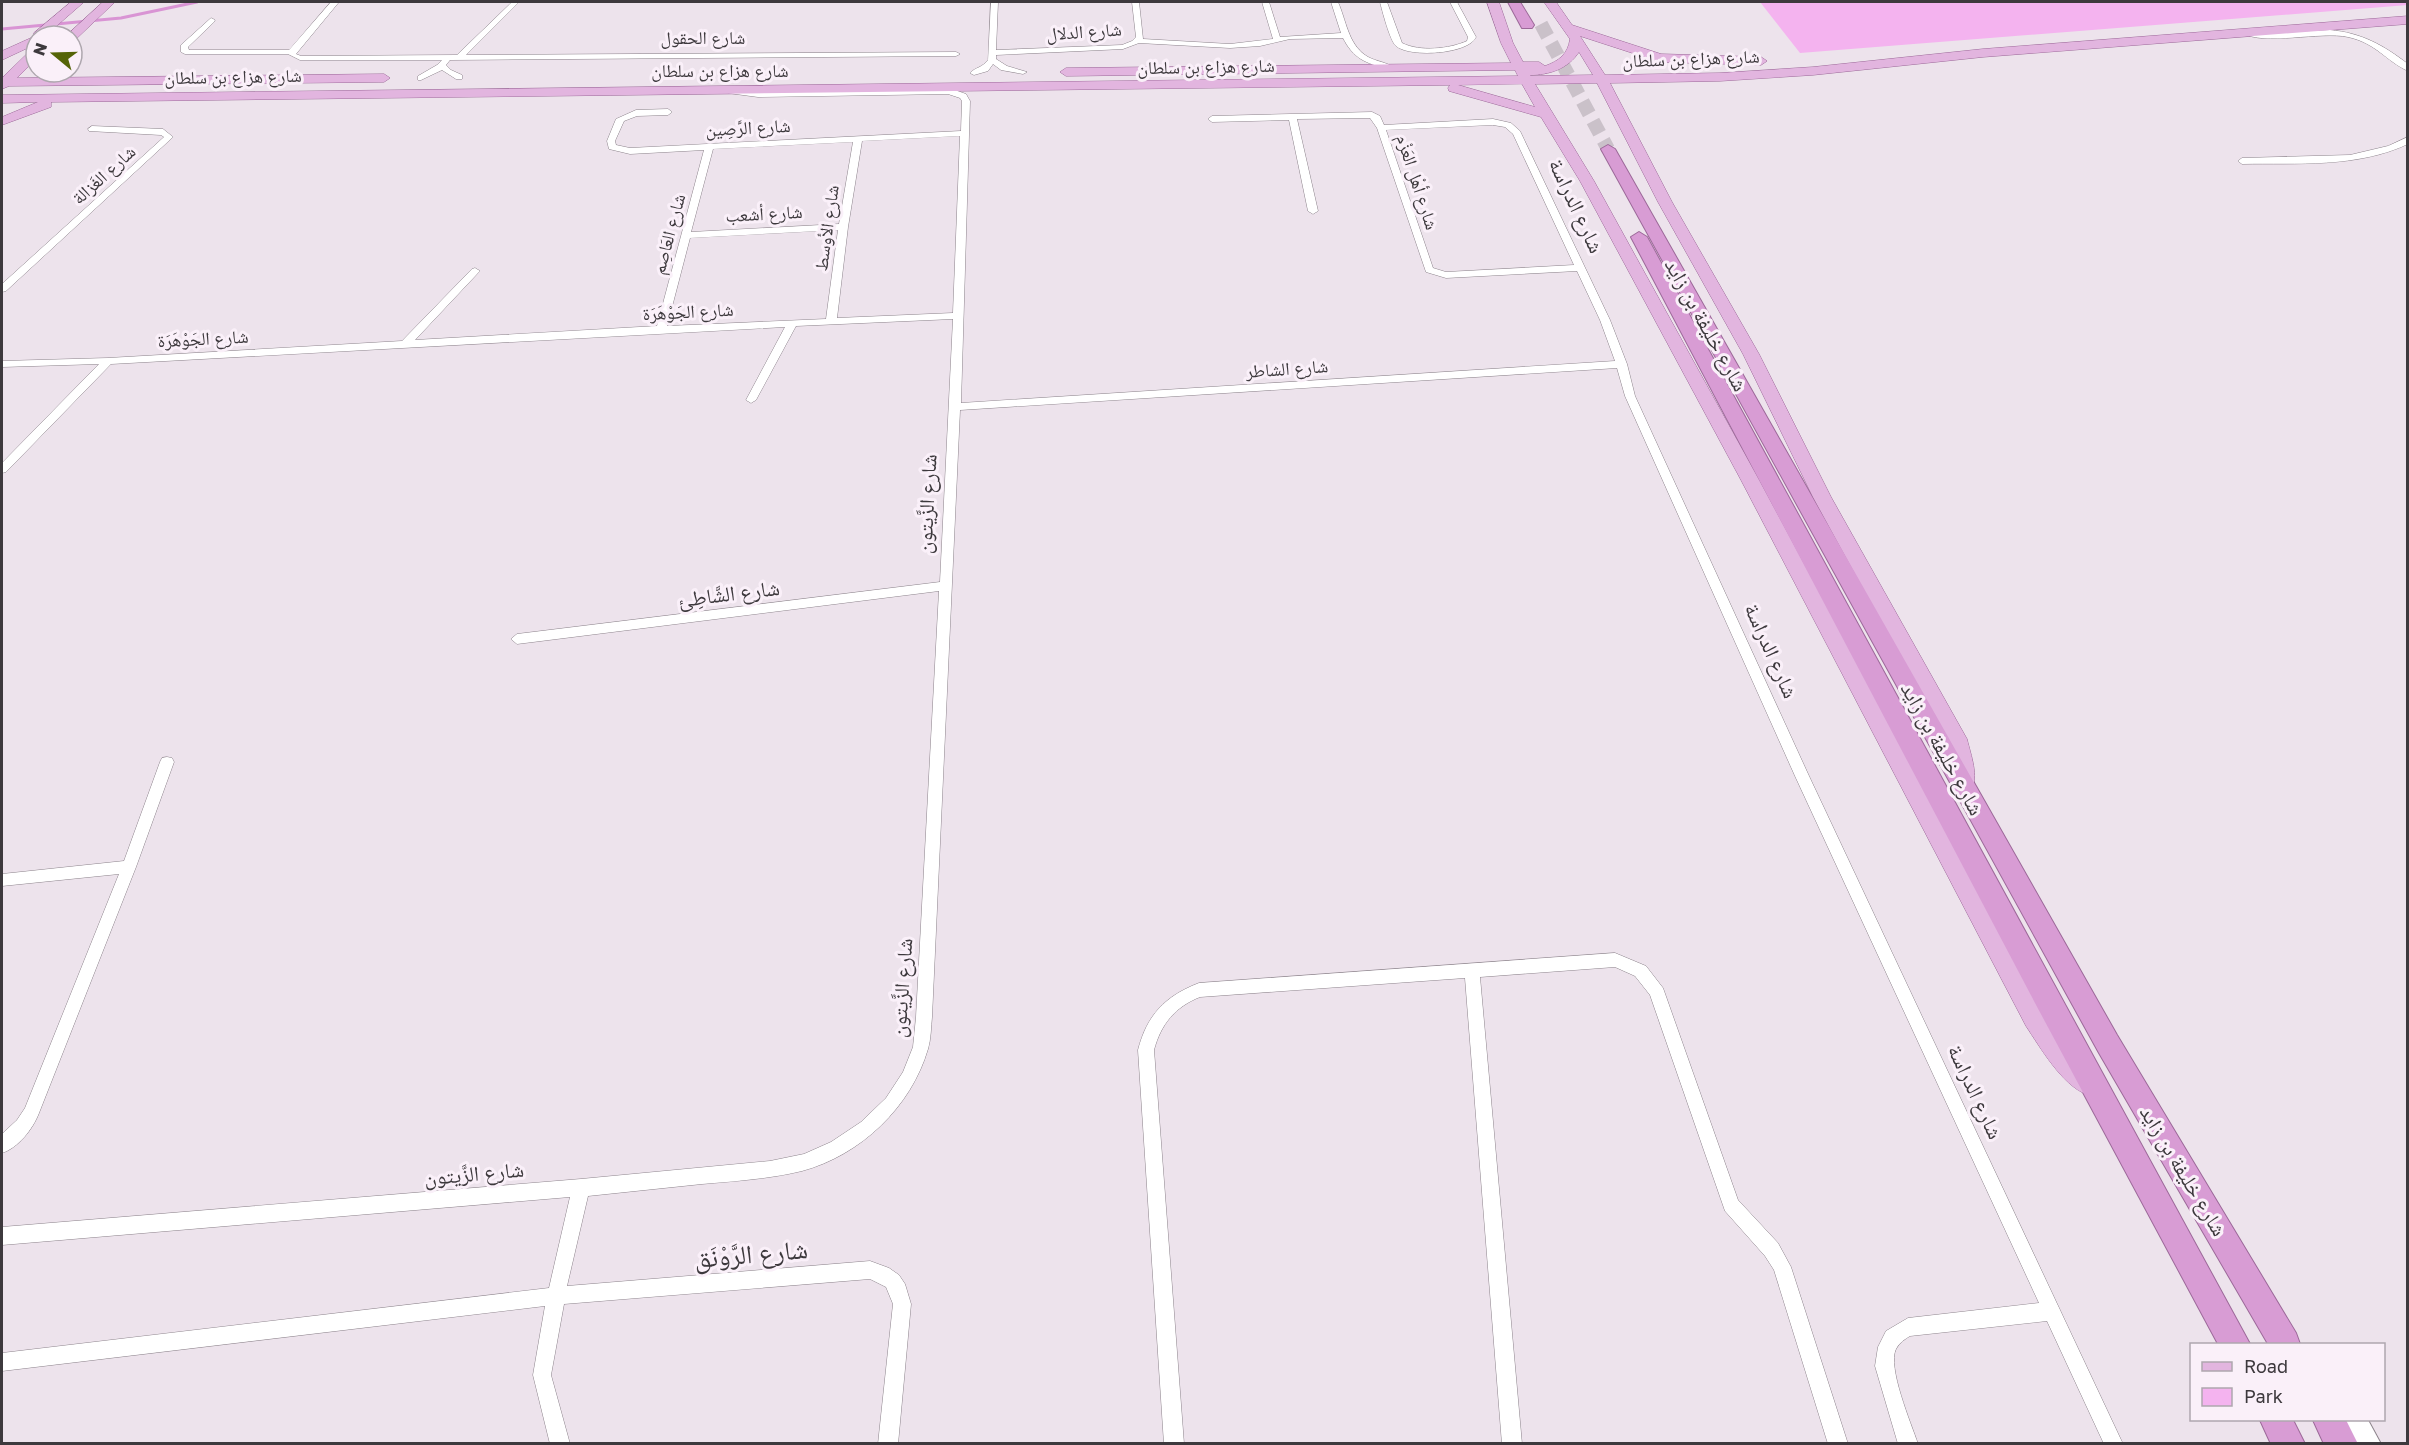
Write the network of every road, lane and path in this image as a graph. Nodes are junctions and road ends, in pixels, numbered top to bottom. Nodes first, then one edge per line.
1 (335, 2) edge
2 (516, 2) edge
3 (994, 2) edge
4 (1135, 2) edge
5 (1265, 2) edge
6 (1335, 2) edge
7 (1383, 2) edge
8 (1455, 2) edge
9 (1492, 2) edge
10 (1514, 2) edge
11 (1529, 2) edge
12 (1550, 2) edge
13 (107, 3) edge
14 (82, 4) edge
15 (2408, 12) edge
16 (211, 20) dead end
17 (2408, 20) edge
18 (2382, 22) junction
19 (58, 24) edge
20 (64, 24) edge
21 (1541, 24) tunnel mouth
22 (84, 25) edge
23 (1527, 25) tunnel mouth
24 (1567, 27) junction
25 (2244, 33) junction
26 (1348, 35) junction
27 (1576, 38) junction
28 (1137, 40) junction
29 (1277, 40) junction
30 (2374, 44) junction
31 (24, 47) edge
32 (1353, 51) junction
33 (291, 52) junction
34 (956, 54) dead end
35 (2, 56) edge
36 (449, 56) junction
37 (460, 56) junction
38 (992, 56) junction
39 (1773, 60) junction
40 (24, 63) edge
41 (1639, 64) dead end
42 (442, 65) junction
43 (1387, 66) junction
44 (1466, 66) junction
45 (1342, 67) junction
46 (2408, 69) edge
47 (84, 71) edge
48 (1597, 71) junction
49 (1028, 72) joint
50 (1058, 72) dead end
51 (974, 73) junction
52 (1523, 73) junction
53 (1559, 73) junction
54 (1753, 75) junction
55 (672, 76) dead end
56 (465, 77) joint
57 (283, 78) junction
58 (410, 78) junction
59 (116, 80) junction
60 (1418, 81) junction
61 (1375, 82) junction
62 (11, 86) edge
63 (997, 86) junction
64 (723, 89) junction
65 (477, 91) junction
66 (966, 101) junction
67 (1620, 111) junction
68 (668, 112) dead end
69 (1544, 112) junction
70 (1292, 116) junction
71 (1212, 119) dead end
72 (2, 121) edge
73 (1382, 128) junction
74 (92, 129) dead end
75 (966, 133) junction
76 (858, 139) junction
77 (2408, 140) edge
78 (709, 146) junction
79 (2242, 161) dead end
80 (1665, 202) junction
81 (1313, 211) dead end
82 (843, 227) junction
83 (687, 235) junction
84 (1581, 268) junction
85 (475, 271) dead end
86 (2, 289) edge
87 (957, 316) junction
88 (831, 322) junction
89 (792, 324) junction
90 (661, 329) junction
91 (406, 343) junction
92 (108, 361) junction
93 (2, 364) edge
94 (1622, 364) junction
95 (751, 400) dead end
96 (955, 407) junction
97 (2, 469) edge
98 (945, 586) junction
99 (517, 639) dead end
100 (167, 762) dead end
101 (1962, 786) junction
102 (129, 867) junction
103 (2, 880) edge
104 (1472, 972) junction
105 (2097, 1093) junction
106 (2, 1145) edge
107 (581, 1188) junction
108 (2, 1236) edge
109 (556, 1296) junction
110 (2052, 1311) junction
111 (2268, 1315) junction
112 (2234, 1343) edge
113 (2284, 1343) edge
114 (2300, 1343) edge
115 (2, 1362) edge
116 (2277, 1421) edge
117 (2330, 1421) edge
118 (2356, 1421) edge
119 (560, 1443) edge
120 (888, 1443) edge
121 (1174, 1443) edge
122 (1512, 1443) edge
123 (1838, 1443) edge
124 (1908, 1443) edge
125 (2114, 1443) edge
126 (2289, 1443) edge
127 (2343, 1443) edge
128 (2369, 1443) edge

1 - 33 street
2 - 37 street
3 - 38 street
4 - 28 street, شارع الدلال
5 - 29 street
6 - 26 street
7 - 8 street
9 - 44 main road
9 - 52 main road
9 - 53 main road
10 - 23 highway
11 - 21 highway
12 - 24 main road
13 - 22 main road
14 - 19 main road
14 - 20 main road
15 - 39 main road, شارع هزاع بن سلطان
16 - 33 street, شارع الحقول
17 - 18 main road, شارع هزاع بن سلطان
18 - 25 main road, شارع هزاع بن سلطان
18 - 30 street
24 - 27 main road
24 - 39 main road
25 - 30 street
25 - 54 main road, شارع هزاع بن سلطان
26 - 29 street
26 - 32 street
27 - 48 main road
27 - 53 main road
28 - 29 street
28 - 38 street, شارع الدلال
30 - 46 street
31 - 35 main road
32 - 43 street
32 - 45 street
33 - 36 street, شارع الحقول
34 - 37 street, شارع الحقول
36 - 37 street, شارع الحقول
36 - 42 street
38 - 49 street
38 - 51 street
39 - 41 main road, شارع هزاع بن سلطان
39 - 48 main road
40 - 62 main road
42 - 56 street
42 - 58 street
43 - 44 main road, شارع هزاع بن سلطان
43 - 45 main road, شارع هزاع بن سلطان
44 - 52 main road, شارع هزاع بن سلطان
45 - 50 main road, شارع هزاع بن سلطان
47 - 59 main road
48 - 53 main road, شارع هزاع بن سلطان
48 - 53 main road
48 - 54 main road, شارع هزاع بن سلطان
48 - 67 main road
49 - 51 main road, شارع هزاع بن سلطان
51 - 55 main road, شارع هزاع بن سلطان
52 - 53 main road, شارع هزاع بن سلطان
52 - 53 main road
52 - 60 main road, شارع هزاع بن سلطان
52 - 61 main road
52 - 69 main road
53 - 69 main road
53 - 80 main road
54 - 67 main road
56 - 58 main road, شارع هزاع بن سلطان
57 - 58 main road, شارع هزاع بن سلطان
57 - 59 main road, شارع هزاع بن سلطان
57 - 62 main road
59 - 62 main road, شارع هزاع بن سلطان
60 - 61 main road, شارع هزاع بن سلطان
60 - 69 main road
61 - 63 main road, شارع هزاع بن سلطان
62 - 65 main road, شارع هزاع بن سلطان
63 - 64 main road, شارع هزاع بن سلطان
63 - 66 street
64 - 65 main road, شارع هزاع بن سلطان
64 - 66 street
65 - 72 main road
66 - 75 street, شارع الزَّيتون
67 - 80 main road
68 - 78 street, شارع الرَّصِين
69 - 105 main road
70 - 71 street, شارع أهْل العَزْم
70 - 73 street, شارع أهْل العَزْم
70 - 81 street
73 - 84 street, شارع الدراسة
73 - 84 street, شارع أهْل العَزْم
74 - 86 street, شارع الغَزالة
75 - 76 street, شارع الرَّصِين
75 - 87 street, شارع الزَّيتون
76 - 78 street, شارع الرَّصِين
76 - 82 street, شارع الأوسط
77 - 79 street
78 - 83 street, شارع العَاصِم
80 - 101 main road
82 - 83 street, شارع أشعب
82 - 88 street, شارع الأوسط
83 - 90 street, شارع العَاصِم
84 - 94 street, شارع الدراسة
85 - 91 street
87 - 88 street, شارع الجَوْهَرَة
87 - 96 street, شارع الزَّيتون
88 - 89 street, شارع الجَوْهَرَة
89 - 90 street, شارع الجَوْهَرَة
89 - 95 street
90 - 91 street, شارع الجَوْهَرَة
91 - 92 street, شارع الجَوْهَرَة
92 - 93 street, شارع الجَوْهَرَة
92 - 97 street
94 - 96 street, شارع الشاطر
94 - 110 street, شارع الدراسة
96 - 98 street, شارع الزَّيتون
98 - 99 street, شارع الشَّاطِئ
98 - 107 street, شارع الزَّيتون
100 - 102 street
101 - 105 highway, شارع خليفة بن زايد
101 - 111 highway, شارع خليفة بن زايد
102 - 103 street
102 - 106 street
104 - 121 street
104 - 122 street
104 - 123 street
105 - 112 highway, شارع خليفة بن زايد
107 - 108 street, شارع الزَّيتون
107 - 109 street
109 - 115 street, شارع الرَّوْنَق
109 - 119 street
109 - 120 street, شارع الرَّوْنَق
110 - 124 street
110 - 125 street, شارع الدراسة
111 - 113 highway, شارع خليفة بن زايد
111 - 114 street
116 - 126 highway
117 - 127 highway
118 - 128 street

